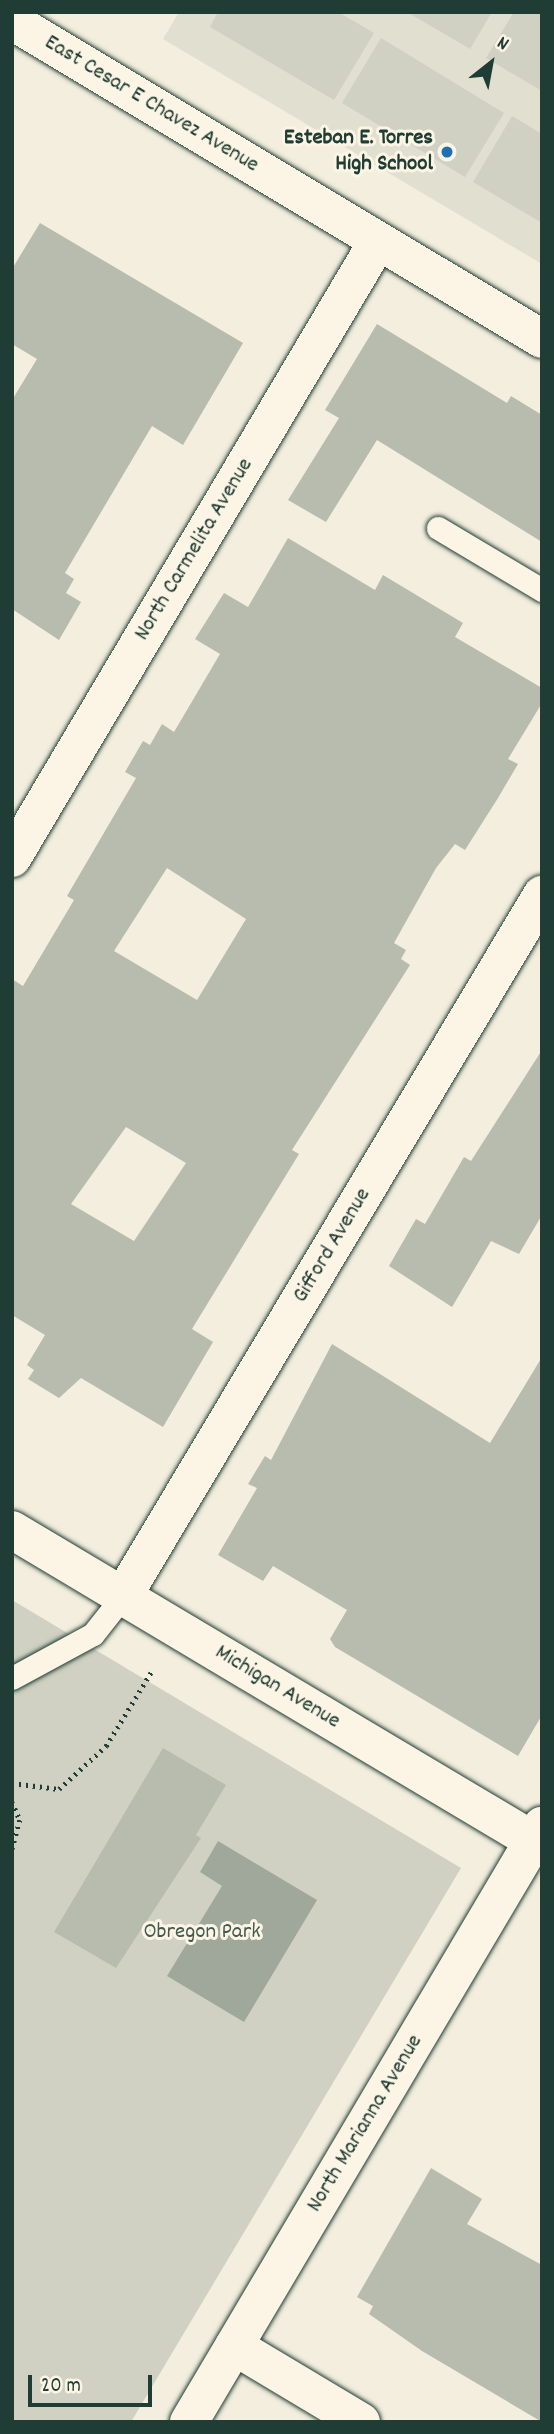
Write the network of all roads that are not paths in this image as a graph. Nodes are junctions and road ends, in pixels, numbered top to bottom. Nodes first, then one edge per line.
1 (12, 21) edge
2 (379, 241) junction
3 (542, 339) edge
4 (438, 528) dead end
5 (542, 590) edge
6 (12, 858) edge
7 (542, 895) edge
8 (12, 1530) edge
9 (123, 1596) junction
10 (12, 1678) edge
11 (539, 1838) edge
12 (234, 2346) junction
13 (189, 2422) edge
14 (361, 2422) edge

1 - 2 street, East Cesar E Chavez Avenue
2 - 3 street, East Cesar E Chavez Avenue
2 - 6 street, North Carmelita Avenue
4 - 5 lane
7 - 9 street, Gifford Avenue
8 - 9 street, Michigan Avenue
9 - 10 lane
9 - 11 street, Michigan Avenue
11 - 12 street, North Marianna Avenue
12 - 13 street, North Marianna Avenue
12 - 14 street

